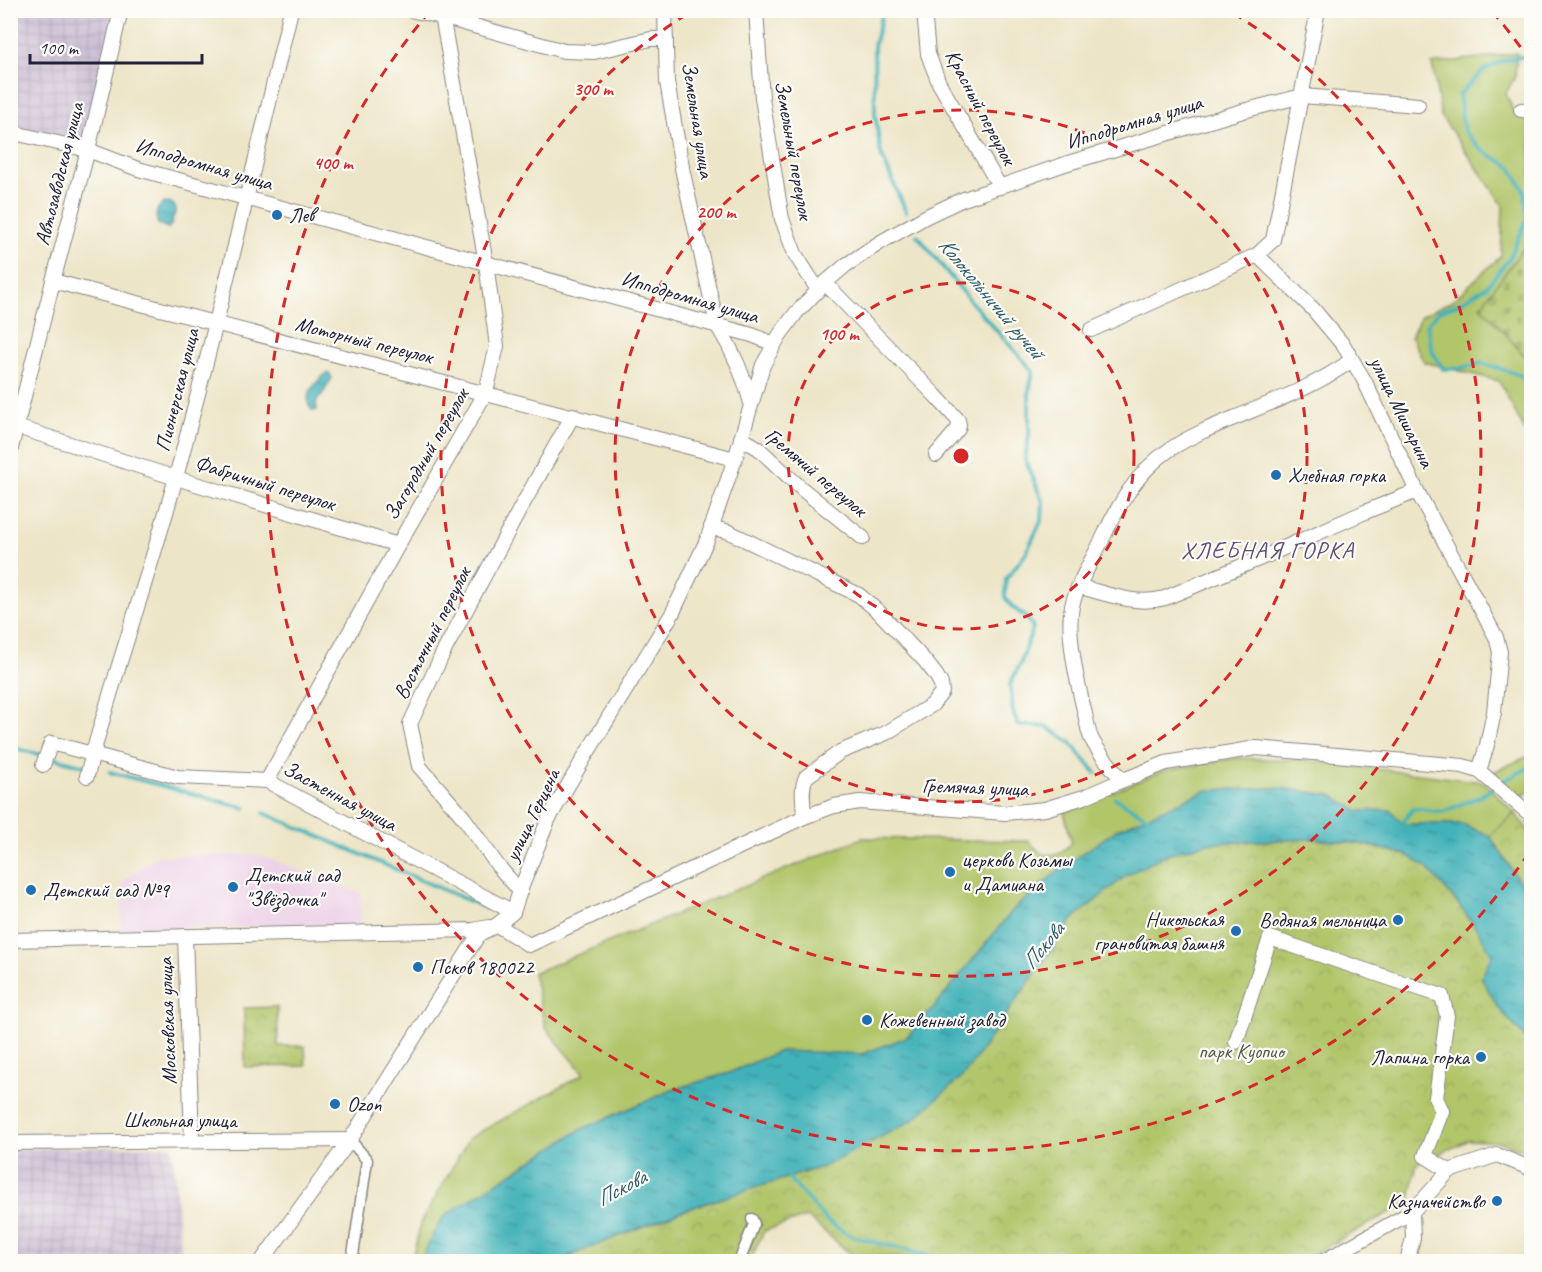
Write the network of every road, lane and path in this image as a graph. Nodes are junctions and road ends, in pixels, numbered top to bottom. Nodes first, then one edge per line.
1 (121, 10) edge
2 (291, 10) edge
3 (410, 10) edge
4 (665, 10) edge
5 (756, 10) edge
6 (924, 10) edge
7 (1318, 10) edge
8 (442, 14) edge
9 (666, 39) junction
10 (1302, 96) junction
11 (1419, 105) dead end
12 (10, 132) edge
13 (88, 150) junction
14 (1000, 187) junction
15 (246, 197) junction
16 (1257, 255) junction
17 (486, 263) junction
18 (53, 281) junction
19 (821, 287) junction
20 (215, 324) junction
21 (717, 325) junction
22 (1091, 330) dead end
23 (774, 344) junction
24 (1352, 360) junction
25 (486, 392) junction
26 (752, 405) junction
27 (573, 415) junction
28 (17, 428) junction
29 (741, 438) junction
30 (10, 452) edge
31 (936, 455) dead end
32 (735, 459) junction
33 (176, 478) junction
34 (1417, 491) junction
35 (711, 527) junction
36 (863, 538) dead end
37 (398, 545) junction
38 (1080, 587) junction
39 (93, 755) junction
40 (45, 759) dead end
41 (1483, 774) junction
42 (87, 776) dead end
43 (267, 781) junction
44 (1119, 781) junction
45 (1530, 813) edge
46 (804, 817) junction
47 (520, 891) junction
48 (513, 912) junction
49 (497, 925) junction
50 (185, 936) junction
51 (10, 939) edge
52 (1236, 1042) dead end
53 (350, 1140) junction
54 (192, 1142) junction
55 (10, 1143) edge
56 (1532, 1169) edge
57 (1449, 1171) junction
58 (1412, 1212) junction
59 (752, 1219) dead end
60 (261, 1262) edge
61 (352, 1262) edge
62 (739, 1262) edge
63 (1322, 1262) edge
64 (1407, 1262) edge

1 - 13 street, Автозаводская улица
2 - 15 street, Пионерская улица
3 - 8 street
4 - 9 street, Земельная улица
5 - 19 street, Земельный переулок
6 - 14 street, Красный переулок
7 - 10 street
8 - 9 street
8 - 17 street, Загородный переулок
9 - 21 street, Земельная улица
10 - 11 street, Ипподромная улица
10 - 14 street, Ипподромная улица
10 - 16 street
12 - 13 street, Ипподромная улица
13 - 15 street, Ипподромная улица
13 - 18 street, Автозаводская улица
14 - 19 street, Ипподромная улица
15 - 17 street, Ипподромная улица
15 - 20 street, Пионерская улица
16 - 22 street
16 - 24 street, улица Мишарина
17 - 21 street, Ипподромная улица
17 - 25 street, Загородный переулок
18 - 20 street, Моторный переулок
18 - 28 street, Автозаводская улица
19 - 23 street, Ипподромная улица
19 - 31 street
20 - 25 street, Моторный переулок
20 - 33 street, Пионерская улица
21 - 23 street, Ипподромная улица
21 - 26 street, Земельная улица
23 - 26 street, улица Герцена
24 - 34 street, улица Мишарина
24 - 38 street
25 - 27 street, Моторный переулок
25 - 37 street, Загородный переулок
26 - 29 street, улица Герцена
27 - 32 street, Моторный переулок
27 - 47 street, Восточный переулок
28 - 30 street, Автозаводская улица
28 - 33 street, Фабричный переулок
29 - 32 street, улица Герцена
29 - 36 street, Гремячий переулок
32 - 35 street, улица Герцена
33 - 37 street, Фабричный переулок
33 - 39 street, Пионерская улица
34 - 38 street
34 - 41 street, улица Мишарина
35 - 46 street
35 - 47 street, улица Герцена
37 - 43 street, Загородный переулок
38 - 44 street
39 - 40 street, Застенная улица
39 - 42 street, Пионерская улица
39 - 43 street, Застенная улица
41 - 44 street, Гремячая улица
41 - 45 street, Гремячая улица
43 - 48 street, Застенная улица
44 - 46 street, Гремячая улица
46 - 49 street, Гремячая улица
47 - 48 street, улица Герцена
48 - 49 street
49 - 50 street
49 - 53 street
50 - 51 street
50 - 54 street, Московская улица
52 - 57 street
53 - 54 street, Школьная улица
53 - 60 street
53 - 61 street
54 - 55 street, Школьная улица
56 - 57 street
57 - 58 street
58 - 63 street
58 - 64 street
59 - 62 street

